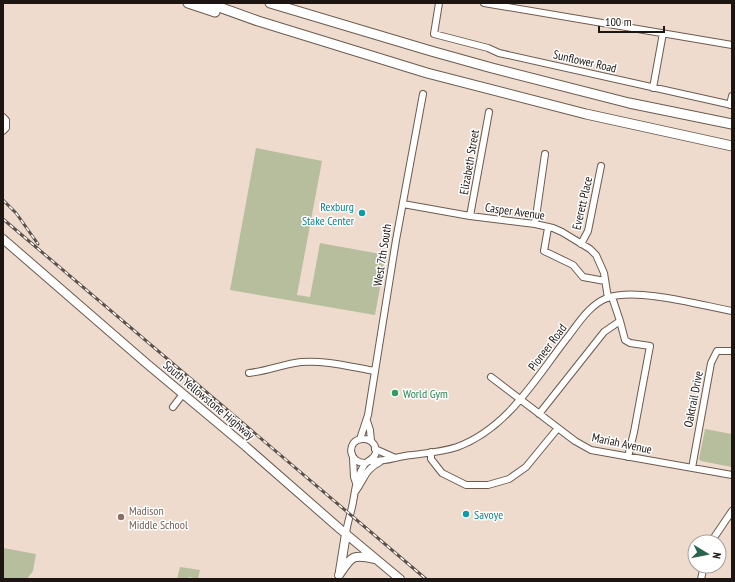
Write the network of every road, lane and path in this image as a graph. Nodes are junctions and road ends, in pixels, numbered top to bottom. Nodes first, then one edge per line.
1 (188, 3) edge
2 (208, 3) edge
3 (439, 3) edge
4 (484, 3) edge
5 (272, 4) edge
6 (663, 33) junction
7 (732, 44) edge
8 (340, 47) junction
9 (653, 88) junction
10 (424, 94) dead end
11 (732, 96) edge
12 (731, 105) edge
13 (489, 112) dead end
14 (3, 117) edge
15 (732, 124) edge
16 (3, 131) edge
17 (732, 146) edge
18 (545, 154) dead end
19 (602, 166) dead end
20 (403, 204) junction
21 (470, 216) junction
22 (534, 224) junction
23 (548, 228) junction
24 (3, 239) edge
25 (581, 244) junction
26 (605, 281) junction
27 (610, 297) junction
28 (732, 311) edge
29 (620, 321) junction
30 (732, 351) edge
31 (375, 371) junction
32 (249, 373) dead end
33 (491, 377) dead end
34 (183, 394) junction
35 (521, 400) junction
36 (173, 407) dead end
37 (539, 414) junction
38 (367, 422) junction
39 (558, 428) junction
40 (360, 439) junction
41 (371, 441) junction
42 (375, 449) junction
43 (431, 452) junction
44 (393, 457) junction
45 (628, 457) junction
46 (353, 458) junction
47 (368, 462) junction
48 (382, 462) junction
49 (692, 468) junction
50 (732, 476) edge
51 (356, 483) junction
52 (355, 492) junction
53 (732, 511) edge
54 (346, 534) junction
55 (716, 534) edge
56 (377, 560) junction
57 (339, 577) edge
58 (400, 579) edge

1 - 8 highway
2 - 8 highway
3 - 9 street, Sunflower Road
4 - 6 street
5 - 15 highway
6 - 7 street
6 - 9 street
8 - 17 highway
9 - 12 street, Sunflower Road
10 - 20 street, West 7th South
11 - 12 street
13 - 21 street, Elizabeth Street
14 - 16 street
18 - 22 street
19 - 25 street, Everett Place
20 - 21 street, Casper Avenue
20 - 31 street, West 7th South
21 - 22 street, Casper Avenue
22 - 23 street, Casper Avenue
23 - 25 street, Casper Avenue
23 - 26 street
24 - 34 main road, South Yellowstone Highway
25 - 26 street, Casper Avenue
26 - 27 street, Casper Avenue
27 - 28 street, Pioneer Road
27 - 29 street, Casper Avenue
27 - 35 street, Pioneer Road
29 - 37 street
29 - 45 street, Casper Avenue
30 - 49 street, Oaktrail Drive
31 - 32 street
31 - 38 street, West 7th South
33 - 35 street, Mariah Avenue
34 - 36 street
34 - 54 main road, South Yellowstone Highway
35 - 37 street, Mariah Avenue
35 - 43 street, Pioneer Road
37 - 39 street, Mariah Avenue
38 - 40 street, West 7th South
38 - 41 street, West 7th South
39 - 43 street
39 - 45 street, Mariah Avenue
40 - 41 street
40 - 46 street
41 - 42 street
42 - 44 street
42 - 47 street
43 - 44 street, Pioneer Road
44 - 48 street, Pioneer Road
45 - 49 street, Mariah Avenue
46 - 47 street
46 - 51 street
47 - 48 street, Pioneer Road
47 - 51 street
48 - 52 street
49 - 50 street, Mariah Avenue
51 - 52 street
52 - 54 street
53 - 55 street
54 - 56 main road, South Yellowstone Highway
54 - 57 main road
56 - 57 main road
56 - 58 main road, South Yellowstone Highway

